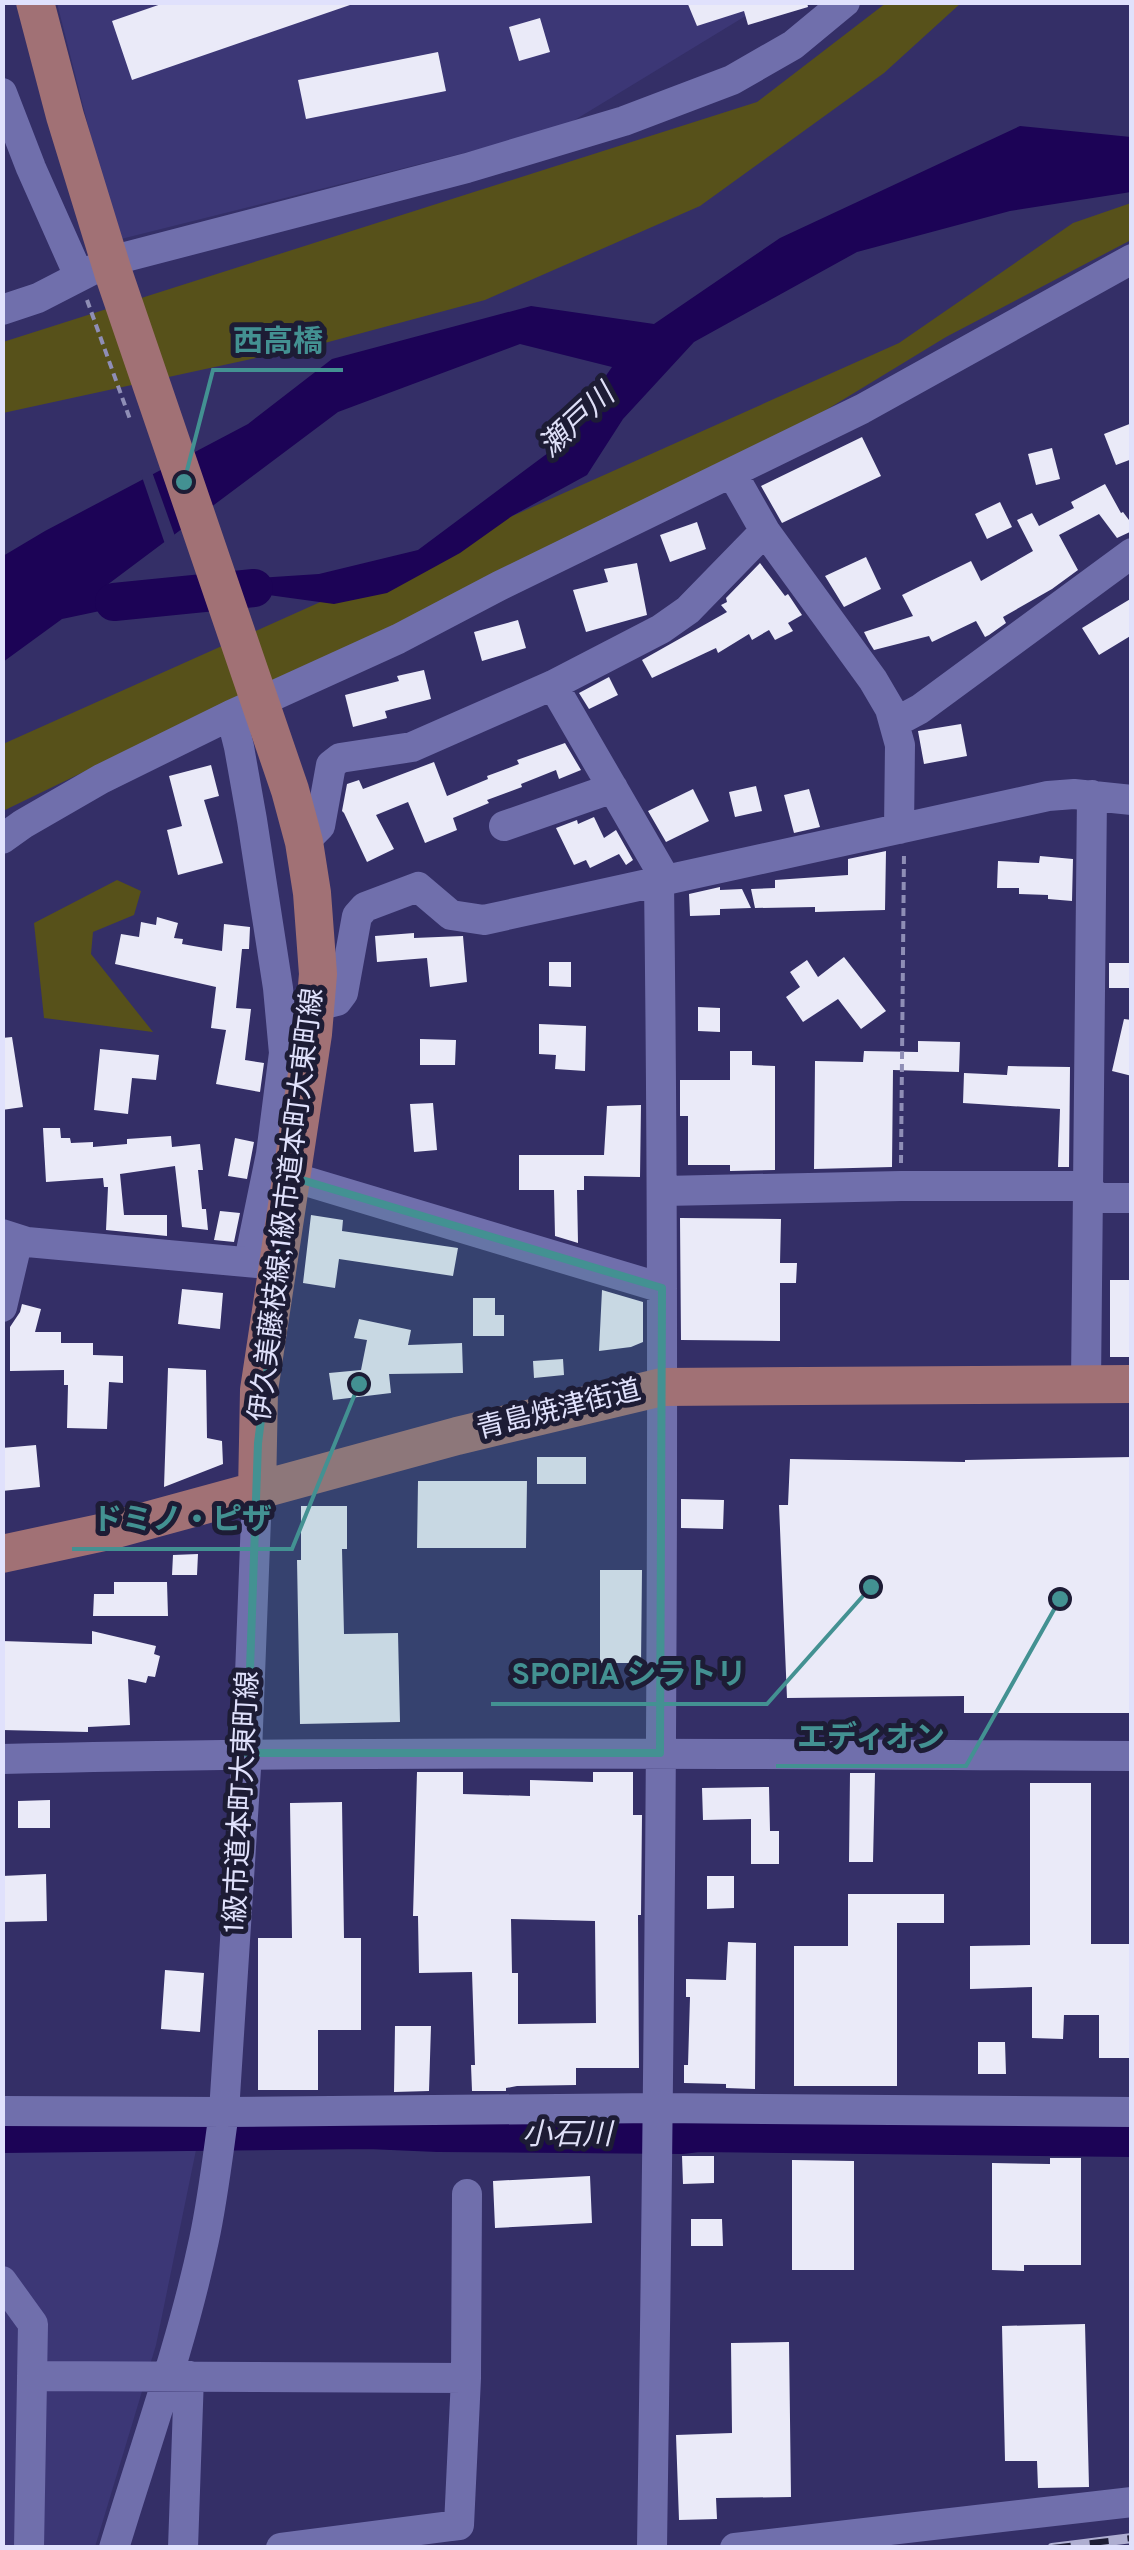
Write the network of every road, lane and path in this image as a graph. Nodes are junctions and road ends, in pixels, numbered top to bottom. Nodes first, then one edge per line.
1 (35, 2) edge
2 (845, 2) edge
3 (2, 93) edge
4 (1132, 259) edge
5 (94, 269) junction
6 (2, 310) edge
7 (132, 426) dead end
8 (732, 473) junction
9 (765, 531) junction
10 (1132, 553) edge
11 (554, 685) junction
12 (249, 704) junction
13 (894, 723) junction
14 (612, 788) junction
15 (1092, 796) junction
16 (1132, 800) edge
17 (504, 826) dead end
18 (902, 828) junction
19 (2, 839) edge
20 (304, 842) junction
21 (662, 880) junction
22 (316, 1006) junction
23 (292, 1177) junction
24 (901, 1186) junction
25 (663, 1192) junction
26 (1089, 1192) junction
27 (1132, 1198) edge
28 (10, 1237) edge
29 (264, 1263) junction
30 (662, 1288) junction
31 (2, 1306) edge
32 (1086, 1384) junction
33 (1132, 1384) edge
34 (662, 1386) junction
35 (257, 1492) junction
36 (2, 1554) edge
37 (247, 1753) junction
38 (660, 1753) junction
39 (1132, 1756) edge
40 (2, 1759) edge
41 (658, 2108) junction
42 (2, 2110) edge
43 (224, 2112) junction
44 (1132, 2112) edge
45 (467, 2194) dead end
46 (2, 2281) edge
47 (32, 2376) junction
48 (189, 2376) junction
49 (466, 2378) junction
50 (1132, 2502) edge
51 (29, 2548) edge
52 (114, 2548) edge
53 (183, 2548) edge
54 (281, 2548) edge
55 (652, 2548) edge
56 (735, 2548) edge

1 - 5 main road, 伊久美藤枝線;1級市道本町大東町線
2 - 5 street
3 - 5 street
4 - 8 street
5 - 6 street
5 - 7 path
5 - 12 main road, 伊久美藤枝線;1級市道本町大東町線
8 - 9 street
8 - 12 street
9 - 11 street
9 - 13 street
10 - 13 street
11 - 14 street
11 - 20 street
12 - 19 street
12 - 20 main road, 伊久美藤枝線;1級市道本町大東町線
12 - 29 street
13 - 18 street
14 - 17 street
14 - 21 street
15 - 16 street
15 - 18 street
15 - 26 street
18 - 21 street
18 - 24 path
20 - 22 main road, 伊久美藤枝線;1級市道本町大東町線
21 - 22 street
21 - 25 street
22 - 23 main road, 伊久美藤枝線;1級市道本町大東町線
23 - 29 main road, 伊久美藤枝線;1級市道本町大東町線
23 - 30 street
24 - 25 street
24 - 26 street
25 - 30 street
26 - 27 street
26 - 32 street
28 - 29 street
28 - 31 street
29 - 35 main road, 伊久美藤枝線;1級市道本町大東町線
30 - 34 street
32 - 33 main road, 青島焼津街道
32 - 34 main road, 青島焼津街道
34 - 35 main road, 青島焼津街道
34 - 38 street
35 - 36 main road, 青島焼津街道
35 - 37 street, 1級市道本町大東町線
37 - 38 street
37 - 40 street
37 - 43 street, 1級市道本町大東町線
38 - 39 street
38 - 41 street
41 - 43 street
41 - 44 street
41 - 55 street
42 - 43 street
43 - 52 street, 1級市道本町大東町線
45 - 49 street
46 - 47 street
47 - 48 street
47 - 51 street
48 - 49 street
48 - 53 street
49 - 54 street
50 - 56 street

